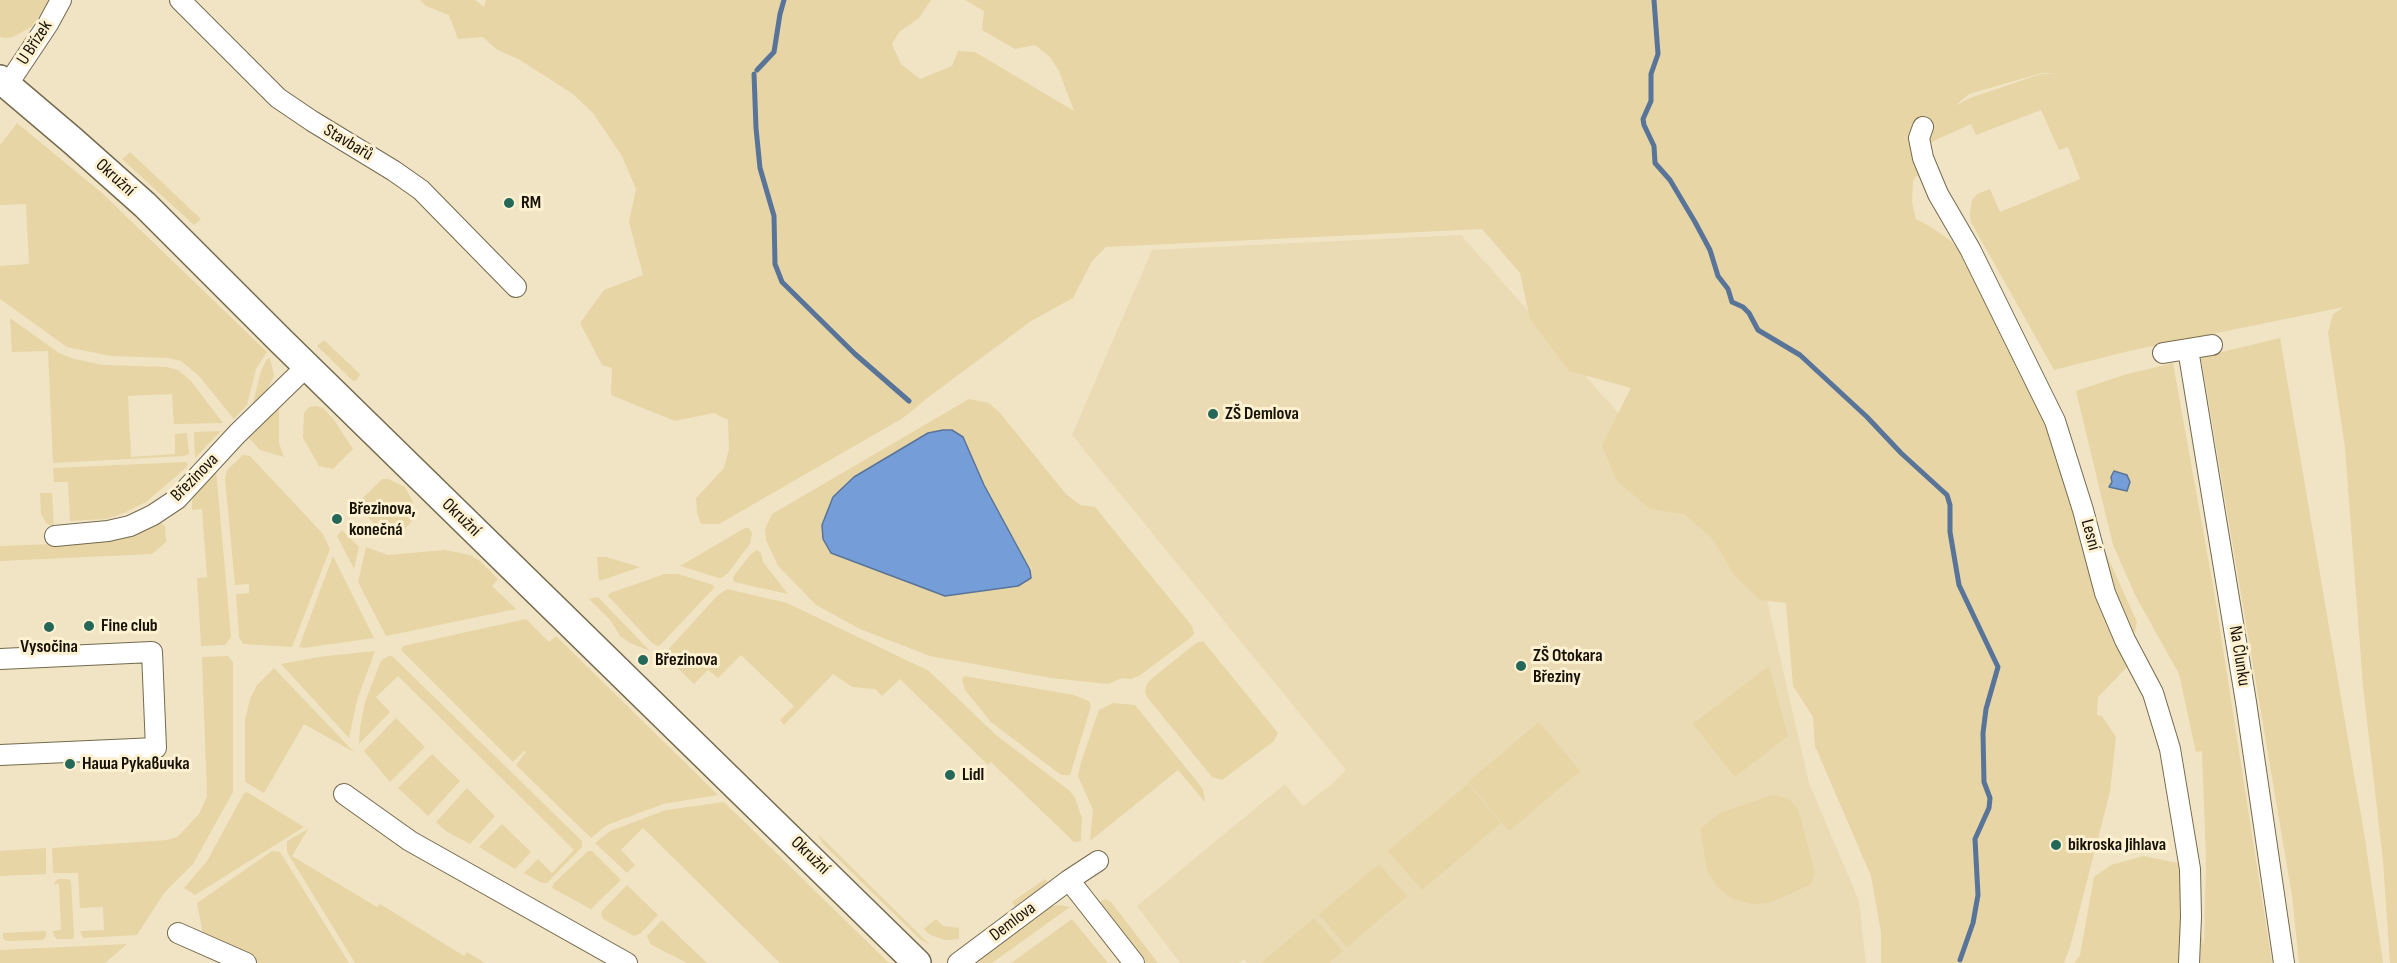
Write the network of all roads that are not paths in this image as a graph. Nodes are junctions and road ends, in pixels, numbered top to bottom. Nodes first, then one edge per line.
1 (60, 0) edge
2 (180, 0) edge
3 (4, 82) edge
4 (1923, 127) dead end
5 (516, 287) dead end
6 (2212, 345) dead end
7 (2188, 349) junction
8 (2163, 353) dead end
9 (307, 366) junction
10 (55, 536) dead end
11 (0, 659) edge
12 (0, 755) edge
13 (344, 794) dead end
14 (1098, 861) dead end
15 (1069, 880) junction
16 (178, 933) dead end
17 (246, 963) edge
18 (627, 963) edge
19 (917, 963) edge
20 (958, 963) edge
21 (1134, 963) edge
22 (2189, 963) edge
23 (2284, 963) edge

1 - 3 street, U Břízek
2 - 5 street, Stavbařů
3 - 9 street, Okružní
4 - 22 street, Lesní
6 - 7 street
7 - 8 street
7 - 23 street, Na Člunku
9 - 10 street, Březinova
9 - 19 street, Okružní
11 - 12 street
13 - 18 street
14 - 15 street, Demlova
15 - 20 street, Demlova
15 - 21 street
16 - 17 street

